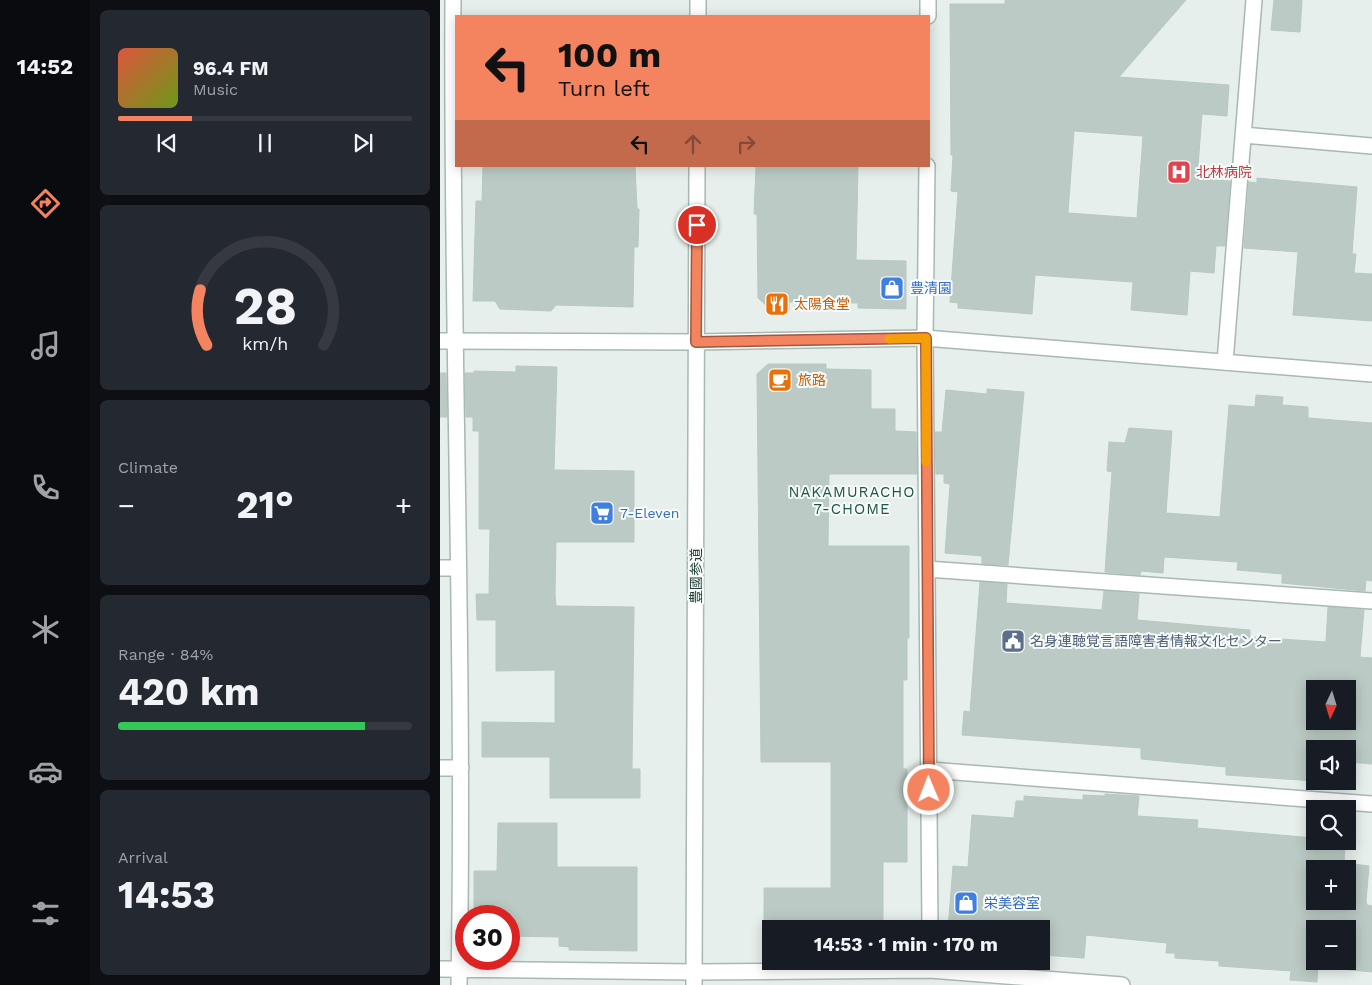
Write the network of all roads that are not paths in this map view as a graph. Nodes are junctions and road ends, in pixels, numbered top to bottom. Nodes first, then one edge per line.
1 (453, 0) edge
2 (698, 0) edge
3 (928, 0) edge
4 (1254, 0) edge
5 (698, 15) edge
6 (928, 15) edge
7 (446, 110) edge
8 (1243, 135) junction
9 (1372, 146) edge
10 (697, 167) edge
11 (927, 167) edge
12 (926, 338) junction
13 (440, 340) edge
14 (455, 341) junction
15 (696, 342) junction
16 (1225, 362) junction
17 (1372, 374) edge
18 (440, 568) edge
19 (458, 568) junction
20 (927, 570) junction
21 (1372, 601) edge
22 (440, 768) edge
23 (461, 768) junction
24 (929, 770) junction
25 (1372, 804) edge
26 (460, 905) edge
27 (930, 920) edge
28 (440, 969) edge
29 (455, 969) edge
30 (460, 970) edge
31 (486, 970) edge
32 (930, 972) edge
33 (694, 978) edge
34 (459, 985) edge
35 (1122, 985) edge

1 - 7 street
2 - 5 street
3 - 6 street
4 - 8 street
7 - 14 street
8 - 9 street
8 - 16 street
10 - 15 street, 豊國参道
11 - 12 street
12 - 15 street
12 - 16 street
12 - 20 street
13 - 14 street
14 - 15 street
14 - 19 street
15 - 33 street, 豊國参道
16 - 17 street
18 - 19 street
19 - 23 street
20 - 21 street
20 - 24 street
22 - 23 street
23 - 26 street
24 - 25 street
24 - 27 street
28 - 29 street
30 - 34 street
31 - 33 street
32 - 33 street
32 - 35 street

